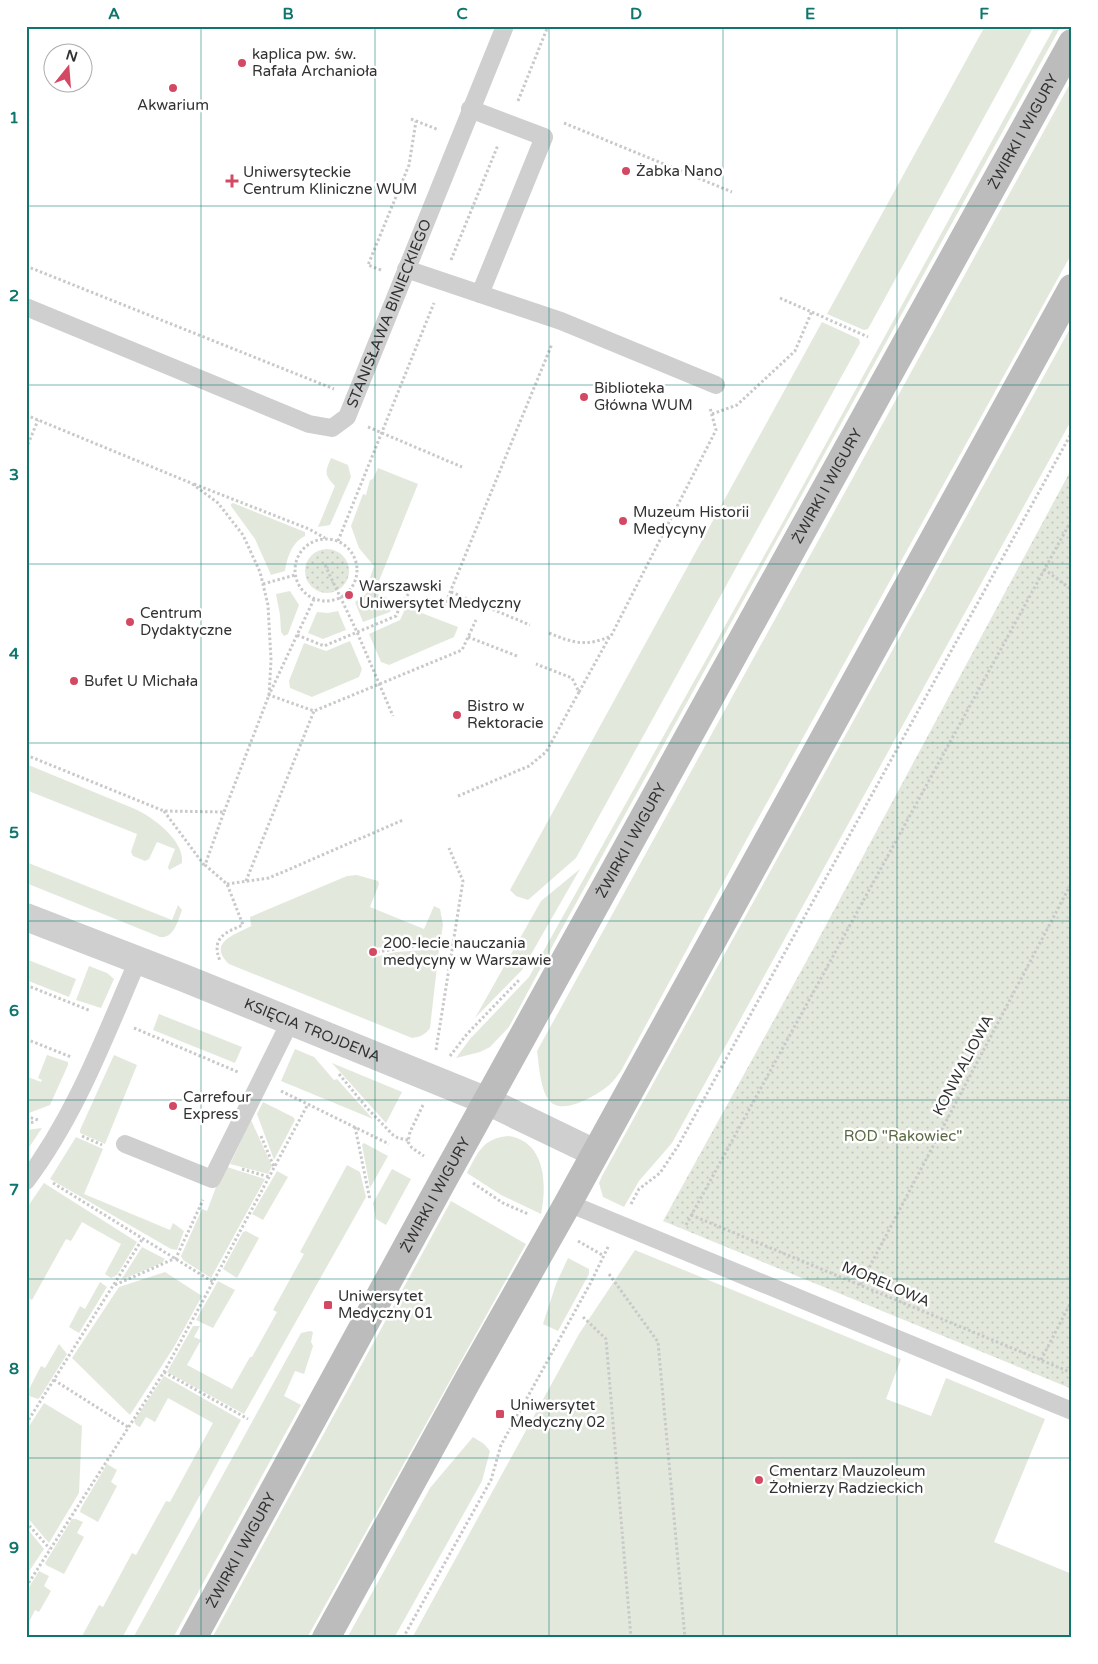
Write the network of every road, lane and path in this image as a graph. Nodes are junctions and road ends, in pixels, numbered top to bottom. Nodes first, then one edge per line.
1 (505, 26) edge
2 (548, 26) edge
3 (1072, 43) edge
4 (517, 104) dead end
5 (470, 109) junction
6 (411, 119) dead end
7 (416, 121) junction
8 (507, 122) junction
9 (562, 123) dead end
10 (442, 132) dead end
11 (732, 192) dead end
12 (26, 266) edge
13 (406, 269) junction
14 (386, 272) dead end
15 (442, 281) junction
16 (1072, 288) edge
17 (480, 294) junction
18 (780, 298) dead end
19 (26, 307) edge
20 (812, 312) junction
21 (561, 321) junction
22 (868, 337) dead end
23 (716, 385) dead end
24 (338, 391) dead end
25 (710, 406) dead end
26 (712, 414) junction
27 (26, 415) edge
28 (38, 420) junction
29 (362, 424) dead end
30 (1072, 432) edge
31 (382, 433) junction
32 (26, 449) edge
33 (462, 467) dead end
34 (191, 483) junction
35 (1072, 520) edge
36 (325, 538) junction
37 (338, 541) junction
38 (325, 565) dead end
39 (1044, 569) junction
40 (295, 575) junction
41 (263, 584) junction
42 (1072, 590) edge
43 (451, 592) junction
44 (409, 593) dead end
45 (314, 599) junction
46 (340, 599) junction
47 (444, 607) dead end
48 (476, 620) dead end
49 (530, 625) dead end
50 (357, 632) junction
51 (549, 633) dead end
52 (297, 635) junction
53 (610, 636) junction
54 (468, 637) junction
55 (517, 656) dead end
56 (536, 664) dead end
57 (379, 684) junction
58 (579, 692) junction
59 (269, 695) junction
60 (314, 711) junction
61 (393, 716) dead end
62 (26, 755) edge
63 (458, 796) dead end
64 (164, 810) junction
65 (224, 812) junction
66 (403, 820) dead end
67 (449, 848) dead end
68 (205, 865) junction
69 (246, 881) junction
70 (1072, 882) edge
71 (227, 884) junction
72 (26, 917) edge
73 (452, 944) junction
74 (377, 952) dead end
75 (138, 960) junction
76 (222, 967) dead end
77 (26, 985) edge
78 (112, 1020) junction
79 (290, 1022) junction
80 (26, 1039) edge
81 (435, 1052) dead end
82 (73, 1058) dead end
83 (336, 1070) dead end
84 (261, 1082) junction
85 (487, 1102) junction
86 (308, 1104) junction
87 (422, 1108) dead end
88 (40, 1121) dead end
89 (26, 1123) edge
90 (355, 1127) junction
91 (408, 1140) junction
92 (125, 1144) dead end
93 (389, 1144) dead end
94 (595, 1153) junction
95 (424, 1156) dead end
96 (45, 1178) dead end
97 (212, 1178) junction
98 (26, 1181) edge
99 (470, 1182) dead end
100 (370, 1200) dead end
101 (568, 1203) junction
102 (628, 1209) dead end
103 (691, 1215) junction
104 (532, 1216) dead end
105 (685, 1230) dead end
106 (143, 1238) junction
107 (574, 1239) dead end
108 (610, 1244) dead end
109 (604, 1256) junction
110 (176, 1258) junction
111 (609, 1274) dead end
112 (213, 1282) junction
113 (860, 1285) junction
114 (114, 1286) junction
115 (1072, 1300) edge
116 (583, 1317) dead end
117 (1041, 1360) junction
118 (164, 1372) junction
119 (1072, 1373) edge
120 (54, 1380) junction
121 (1072, 1411) edge
122 (248, 1420) dead end
123 (26, 1424) edge
124 (128, 1427) junction
125 (26, 1522) edge
126 (50, 1549) junction
127 (26, 1587) edge
128 (192, 1638) edge
129 (326, 1638) edge
130 (403, 1638) edge
131 (631, 1638) edge
132 (685, 1638) edge

1 - 5 lane, STANISŁAWA BINIECKIEGO
2 - 4 path
3 - 85 main road, ŻWIRKI I WIGURY
5 - 8 lane
5 - 13 lane, STANISŁAWA BINIECKIEGO
6 - 7 path
7 - 10 path
7 - 14 path
8 - 15 path
8 - 17 lane
9 - 11 path
12 - 24 path
13 - 15 lane
13 - 19 lane, STANISŁAWA BINIECKIEGO
15 - 17 lane
15 - 31 path
16 - 94 main road
17 - 21 lane
18 - 20 path
20 - 22 path
20 - 26 path
21 - 23 lane
21 - 43 path
25 - 26 path
26 - 53 path
27 - 28 path
28 - 32 path
28 - 34 path
29 - 31 path
30 - 102 path
31 - 33 path
31 - 37 path
34 - 36 path
34 - 41 path
35 - 39 path
36 - 37 path
36 - 40 path
37 - 46 path
38 - 46 path
39 - 42 path
39 - 103 path
40 - 41 path
40 - 45 path
41 - 59 path
43 - 47 path
43 - 49 path
44 - 50 path
45 - 46 path
45 - 52 path
46 - 50 path
48 - 54 path
50 - 52 path
50 - 57 path
51 - 53 path
52 - 59 path
53 - 58 path
54 - 55 path
54 - 57 path
56 - 58 path
57 - 60 path
57 - 61 path
58 - 63 path
59 - 60 path
59 - 65 path
60 - 69 path
62 - 64 path
64 - 65 path
64 - 68 path
65 - 68 path
66 - 69 path
67 - 73 path
68 - 71 path
69 - 71 path
70 - 113 path, KONWALIOWA
71 - 76 path
72 - 75 street, KSIĘCIA TROJDENA
73 - 74 path
73 - 81 path
75 - 78 lane
75 - 79 street, KSIĘCIA TROJDENA
77 - 78 path
78 - 84 path
78 - 98 lane
79 - 84 lane
79 - 85 street, KSIĘCIA TROJDENA
80 - 82 path
83 - 91 path
84 - 86 path
84 - 97 lane
85 - 94 street, KSIĘCIA TROJDENA
85 - 128 main road, ŻWIRKI I WIGURY
86 - 90 path
86 - 112 path
87 - 91 path
88 - 89 path
90 - 93 path
90 - 100 path
91 - 95 path
92 - 97 lane
94 - 101 main road
96 - 106 path
97 - 110 path
99 - 104 path
101 - 121 lane
101 - 129 main road
103 - 105 path
103 - 113 path, MORELOWA
106 - 110 path
106 - 114 path
107 - 109 path
108 - 109 path
109 - 130 path
110 - 112 path
110 - 114 path
111 - 132 path
112 - 118 path
113 - 117 path, MORELOWA
114 - 120 path
115 - 117 path
116 - 131 path
117 - 119 path, MORELOWA
118 - 122 path
118 - 124 path
120 - 123 path
120 - 124 path
124 - 126 path
125 - 126 path
126 - 127 path

